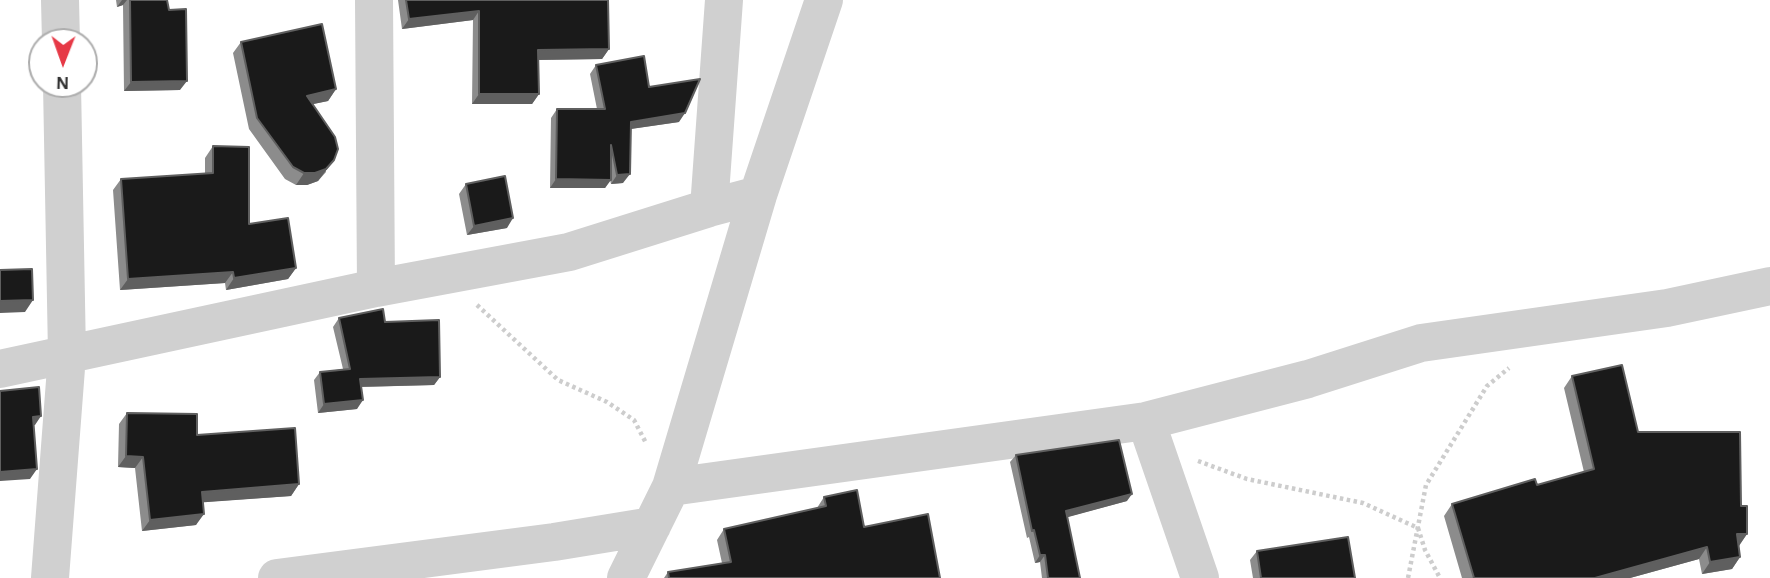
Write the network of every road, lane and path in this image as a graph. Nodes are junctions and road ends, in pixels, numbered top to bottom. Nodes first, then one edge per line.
1 (60, 0) edge
2 (374, 0) edge
3 (724, 0) edge
4 (824, 0) edge
5 (61, 28) edge
6 (62, 98) edge
7 (758, 195) junction
8 (709, 208) junction
9 (441, 276) junction
10 (1770, 286) edge
11 (376, 288) junction
12 (67, 355) junction
13 (1518, 362) dead end
14 (0, 369) edge
15 (1151, 433) junction
16 (671, 486) junction
17 (652, 526) junction
18 (1418, 528) junction
19 (50, 578) edge
20 (277, 578) edge
21 (626, 578) edge
22 (1200, 578) edge
23 (1408, 578) edge
24 (1440, 578) edge

1 - 5 street
2 - 11 street
3 - 8 street
4 - 7 street
6 - 12 street
7 - 8 street
7 - 16 street
8 - 9 street
9 - 11 street
9 - 16 path
10 - 15 street
11 - 12 street
12 - 14 street
12 - 19 street
13 - 18 path
15 - 16 street
15 - 18 path
15 - 22 street
16 - 17 street
17 - 20 street
17 - 21 street
18 - 23 path
18 - 24 path

